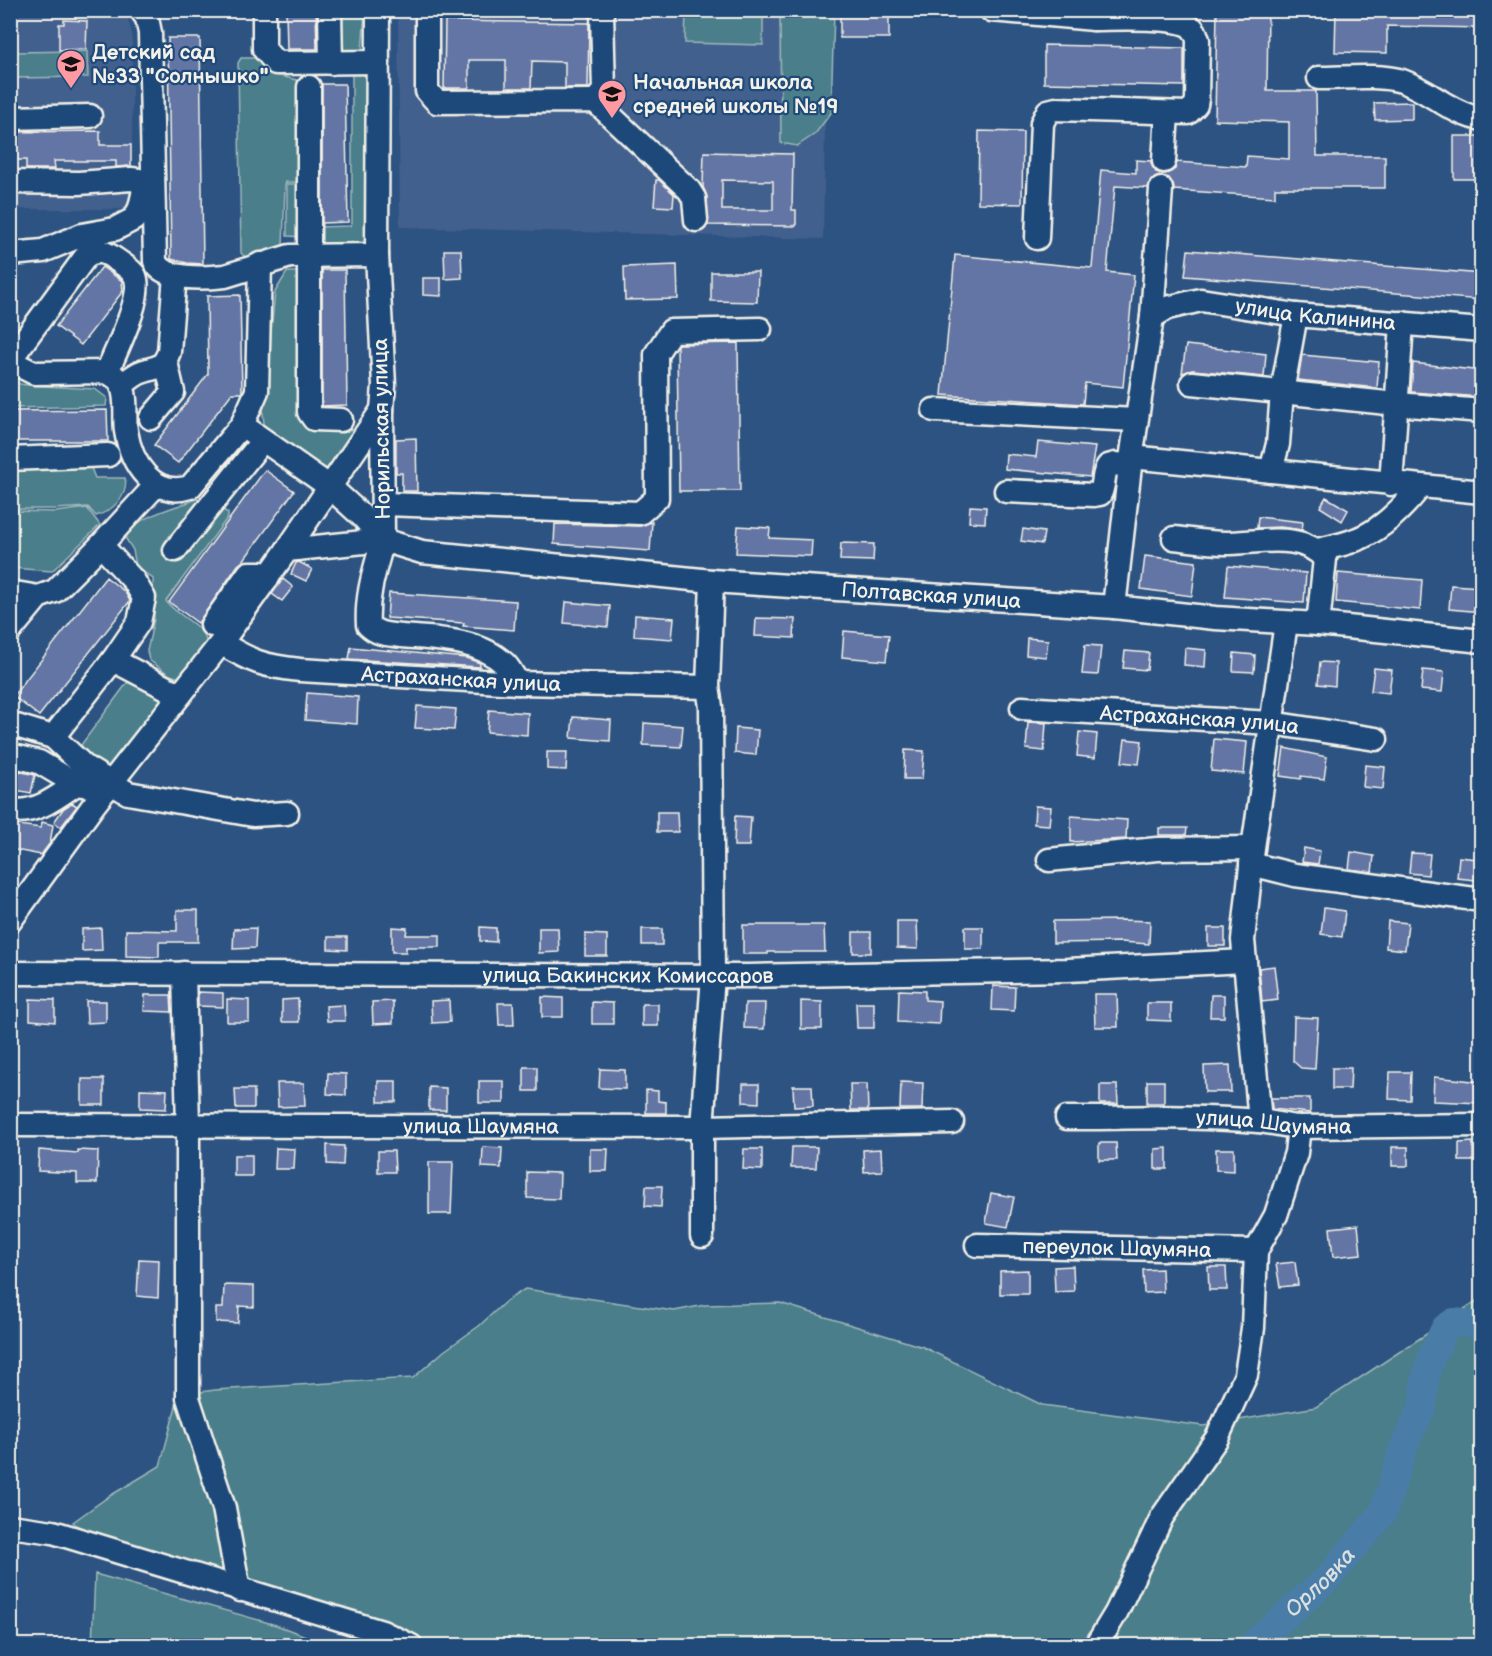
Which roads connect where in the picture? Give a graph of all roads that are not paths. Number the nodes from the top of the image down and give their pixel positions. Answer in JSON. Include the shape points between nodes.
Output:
{"nodes":[{"id":1,"x":141,"y":10,"type":"edge"},
{"id":2,"x":264,"y":10,"type":"edge"},
{"id":3,"x":330,"y":10,"type":"edge"},
{"id":4,"x":378,"y":10,"type":"edge"},
{"id":5,"x":427,"y":10,"type":"edge"},
{"id":6,"x":600,"y":10,"type":"edge"},
{"id":7,"x":991,"y":10,"type":"edge"},
{"id":8,"x":1094,"y":15,"type":"edge"},
{"id":9,"x":378,"y":62,"type":"junction"},
{"id":10,"x":331,"y":63,"type":"junction"},
{"id":11,"x":1319,"y":78,"type":"dead end"},
{"id":12,"x":309,"y":87,"type":"dead end"},
{"id":13,"x":595,"y":101,"type":"junction"},
{"id":14,"x":1167,"y":113,"type":"junction"},
{"id":15,"x":90,"y":116,"type":"dead end"},
{"id":16,"x":10,"y":118,"type":"edge"},
{"id":17,"x":1482,"y":119,"type":"edge"},
{"id":18,"x":1164,"y":162,"type":"dead end"},
{"id":19,"x":10,"y":182,"type":"edge"},
{"id":20,"x":1161,"y":189,"type":"dead end"},
{"id":21,"x":696,"y":220,"type":"dead end"},
{"id":22,"x":1037,"y":238,"type":"dead end"},
{"id":23,"x":10,"y":254,"type":"edge"},
{"id":24,"x":377,"y":255,"type":"junction"},
{"id":25,"x":309,"y":256,"type":"junction"},
{"id":26,"x":260,"y":264,"type":"junction"},
{"id":27,"x":175,"y":275,"type":"junction"},
{"id":28,"x":1296,"y":315,"type":"junction"},
{"id":29,"x":1152,"y":317,"type":"junction"},
{"id":30,"x":1402,"y":324,"type":"junction"},
{"id":31,"x":760,"y":329,"type":"dead end"},
{"id":32,"x":1482,"y":330,"type":"edge"},
{"id":33,"x":10,"y":361,"type":"edge"},
{"id":34,"x":166,"y":362,"type":"junction"},
{"id":35,"x":115,"y":378,"type":"junction"},
{"id":36,"x":1192,"y":383,"type":"dead end"},
{"id":37,"x":1282,"y":392,"type":"junction"},
{"id":38,"x":1397,"y":404,"type":"junction"},
{"id":39,"x":382,"y":410,"type":"junction"},
{"id":40,"x":934,"y":410,"type":"dead end"},
{"id":41,"x":1482,"y":411,"type":"edge"},
{"id":42,"x":151,"y":418,"type":"dead end"},
{"id":43,"x":341,"y":420,"type":"dead end"},
{"id":44,"x":1137,"y":420,"type":"junction"},
{"id":45,"x":242,"y":425,"type":"junction"},
{"id":46,"x":263,"y":440,"type":"junction"},
{"id":47,"x":108,"y":456,"type":"dead end"},
{"id":48,"x":10,"y":459,"type":"edge"},
{"id":49,"x":1131,"y":462,"type":"junction"},
{"id":50,"x":1271,"y":471,"type":"junction"},
{"id":51,"x":1392,"y":484,"type":"junction"},
{"id":52,"x":156,"y":485,"type":"junction"},
{"id":53,"x":330,"y":487,"type":"junction"},
{"id":54,"x":1420,"y":487,"type":"junction"},
{"id":55,"x":1006,"y":491,"type":"dead end"},
{"id":56,"x":1482,"y":492,"type":"edge"},
{"id":57,"x":384,"y":504,"type":"junction"},
{"id":58,"x":1174,"y":538,"type":"dead end"},
{"id":59,"x":383,"y":540,"type":"junction"},
{"id":60,"x":101,"y":545,"type":"junction"},
{"id":61,"x":175,"y":550,"type":"dead end"},
{"id":62,"x":287,"y":550,"type":"junction"},
{"id":63,"x":1318,"y":550,"type":"junction"},
{"id":64,"x":712,"y":581,"type":"junction"},
{"id":65,"x":10,"y":592,"type":"edge"},
{"id":66,"x":38,"y":597,"type":"junction"},
{"id":67,"x":1114,"y":607,"type":"junction"},
{"id":68,"x":1361,"y":614,"type":"dead end"},
{"id":69,"x":1318,"y":617,"type":"junction"},
{"id":70,"x":1401,"y":618,"type":"dead end"},
{"id":71,"x":1286,"y":623,"type":"junction"},
{"id":72,"x":10,"y":631,"type":"edge"},
{"id":73,"x":216,"y":634,"type":"junction"},
{"id":74,"x":1434,"y":636,"type":"junction"},
{"id":75,"x":1482,"y":641,"type":"edge"},
{"id":76,"x":113,"y":660,"type":"junction"},
{"id":77,"x":518,"y":683,"type":"junction"},
{"id":78,"x":708,"y":687,"type":"junction"},
{"id":79,"x":180,"y":695,"type":"junction"},
{"id":80,"x":1022,"y":708,"type":"dead end"},
{"id":81,"x":1271,"y":723,"type":"junction"},
{"id":82,"x":10,"y":724,"type":"edge"},
{"id":83,"x":53,"y":737,"type":"junction"},
{"id":84,"x":1376,"y":739,"type":"dead end"},
{"id":85,"x":10,"y":755,"type":"edge"},
{"id":86,"x":76,"y":784,"type":"junction"},
{"id":87,"x":110,"y":786,"type":"junction"},
{"id":88,"x":10,"y":810,"type":"edge"},
{"id":89,"x":287,"y":813,"type":"dead end"},
{"id":90,"x":1252,"y":856,"type":"junction"},
{"id":91,"x":1049,"y":860,"type":"dead end"},
{"id":92,"x":1482,"y":900,"type":"edge"},
{"id":93,"x":10,"y":921,"type":"edge"},
{"id":94,"x":1245,"y":961,"type":"junction"},
{"id":95,"x":10,"y":973,"type":"edge"},
{"id":96,"x":184,"y":973,"type":"junction"},
{"id":97,"x":713,"y":976,"type":"junction"},
{"id":98,"x":1066,"y":1118,"type":"dead end"},
{"id":99,"x":1260,"y":1121,"type":"junction"},
{"id":100,"x":952,"y":1122,"type":"dead end"},
{"id":101,"x":10,"y":1125,"type":"edge"},
{"id":102,"x":188,"y":1125,"type":"junction"},
{"id":103,"x":1482,"y":1125,"type":"edge"},
{"id":104,"x":702,"y":1127,"type":"junction"},
{"id":105,"x":1299,"y":1127,"type":"junction"},
{"id":106,"x":702,"y":1236,"type":"dead end"},
{"id":107,"x":977,"y":1245,"type":"dead end"},
{"id":108,"x":1256,"y":1251,"type":"junction"},
{"id":109,"x":10,"y":1526,"type":"edge"},
{"id":110,"x":239,"y":1590,"type":"junction"},
{"id":111,"x":411,"y":1646,"type":"edge"},
{"id":112,"x":1096,"y":1646,"type":"edge"}],
"edges":[{"from":1,"to":27,"type":"street","via":[[150,33],[155,261],[160,271]]},
{"from":2,"to":10,"type":"street","via":[[264,49],[276,63]]},
{"from":3,"to":10,"type":"street"},
{"from":4,"to":9,"type":"street","name":"Норильская улица"},
{"from":5,"to":13,"type":"street","via":[[427,91],[437,102]]},
{"from":6,"to":13,"type":"street","via":[[604,91]]},
{"from":7,"to":8,"type":"street"},
{"from":8,"to":14,"type":"street","via":[[1175,22],[1195,30],[1196,105],[1188,113]]},
{"from":9,"to":10,"type":"street"},
{"from":9,"to":24,"type":"street","name":"Норильская улица"},
{"from":11,"to":17,"type":"street","via":[[1402,81],[1460,114]]},
{"from":12,"to":25,"type":"street"},
{"from":13,"to":21,"type":"street","via":[[689,190],[694,198]]},
{"from":14,"to":18,"type":"street"},
{"from":14,"to":22,"type":"street","via":[[1048,111],[1042,123]]},
{"from":15,"to":16,"type":"street"},
{"from":19,"to":23,"type":"street","via":[[131,179],[139,180],[144,190],[134,219],[115,230],[82,235],[42,251]]},
{"from":20,"to":29,"type":"street"},
{"from":24,"to":25,"type":"street"},
{"from":24,"to":39,"type":"street","name":"Норильская улица"},
{"from":25,"to":26,"type":"street","via":[[290,256]]},
{"from":25,"to":43,"type":"street","via":[[309,412],[314,419]]},
{"from":26,"to":27,"type":"street","via":[[225,276]]},
{"from":26,"to":45,"type":"street","via":[[257,390]]},
{"from":27,"to":34,"type":"street"},
{"from":28,"to":29,"type":"street","name":"улица Калинина","via":[[1201,300],[1167,308]]},
{"from":28,"to":30,"type":"street","name":"улица Калинина"},
{"from":28,"to":37,"type":"street"},
{"from":29,"to":44,"type":"street"},
{"from":30,"to":32,"type":"street","name":"улица Калинина"},
{"from":30,"to":38,"type":"street"},
{"from":31,"to":57,"type":"street","via":[[671,331],[661,346],[656,354],[657,498],[640,513]]},
{"from":33,"to":35,"type":"street","via":[[34,372]]},
{"from":33,"to":35,"type":"street","via":[[86,256],[107,253],[134,275],[136,282]]},
{"from":34,"to":35,"type":"street","via":[[159,368]]},
{"from":34,"to":42,"type":"street","via":[[173,392]]},
{"from":35,"to":52,"type":"street","via":[[130,447],[145,475]]},
{"from":36,"to":37,"type":"street"},
{"from":37,"to":38,"type":"street"},
{"from":37,"to":50,"type":"street","via":[[1278,444]]},
{"from":38,"to":41,"type":"street"},
{"from":38,"to":51,"type":"street"},
{"from":39,"to":53,"type":"street"},
{"from":39,"to":57,"type":"street","name":"Норильская улица"},
{"from":40,"to":44,"type":"street"},
{"from":44,"to":49,"type":"street"},
{"from":45,"to":46,"type":"street"},
{"from":45,"to":52,"type":"street","via":[[190,487],[178,491]]},
{"from":46,"to":53,"type":"street"},
{"from":46,"to":61,"type":"street"},
{"from":47,"to":48,"type":"street"},
{"from":49,"to":50,"type":"street"},
{"from":49,"to":55,"type":"street","via":[[1108,466],[1100,494]]},
{"from":49,"to":67,"type":"street"},
{"from":50,"to":51,"type":"street"},
{"from":51,"to":54,"type":"street"},
{"from":52,"to":60,"type":"street"},
{"from":53,"to":59,"type":"street"},
{"from":53,"to":62,"type":"street"},
{"from":54,"to":56,"type":"street"},
{"from":54,"to":63,"type":"street","via":[[1376,530],[1354,541]]},
{"from":57,"to":59,"type":"street","name":"Норильская улица"},
{"from":58,"to":63,"type":"street","via":[[1227,543],[1282,541]]},
{"from":59,"to":62,"type":"street","name":"Норильская улица"},
{"from":59,"to":64,"type":"street","name":"Полтавская улица","via":[[441,555]]},
{"from":59,"to":77,"type":"street","via":[[370,585],[368,625],[376,633],[437,639],[487,651],[506,665]]},
{"from":60,"to":66,"type":"street","via":[[55,591]]},
{"from":60,"to":76,"type":"street","via":[[144,598],[140,622]]},
{"from":62,"to":73,"type":"street"},
{"from":63,"to":69,"type":"street","via":[[1325,559]]},
{"from":64,"to":67,"type":"street","name":"Полтавская улица"},
{"from":64,"to":78,"type":"street"},
{"from":65,"to":66,"type":"street"},
{"from":66,"to":72,"type":"street"},
{"from":67,"to":71,"type":"street","name":"Полтавская улица"},
{"from":68,"to":69,"type":"street"},
{"from":69,"to":71,"type":"street","name":"Полтавская улица"},
{"from":69,"to":74,"type":"street","name":"Полтавская улица"},
{"from":70,"to":74,"type":"street","via":[[1433,620]]},
{"from":71,"to":81,"type":"street"},
{"from":73,"to":77,"type":"street","name":"Астраханская улица","via":[[247,659],[268,667]]},
{"from":73,"to":79,"type":"street"},
{"from":74,"to":75,"type":"street","name":"Полтавская улица"},
{"from":76,"to":79,"type":"street"},
{"from":76,"to":83,"type":"street"},
{"from":77,"to":78,"type":"street","name":"Астраханская улица"},
{"from":78,"to":97,"type":"street"},
{"from":79,"to":87,"type":"street"},
{"from":80,"to":81,"type":"street","name":"Астраханская улица"},
{"from":81,"to":84,"type":"street","name":"Астраханская улица"},
{"from":81,"to":90,"type":"street"},
{"from":82,"to":83,"type":"street"},
{"from":83,"to":87,"type":"street"},
{"from":85,"to":86,"type":"street","via":[[39,762]]},
{"from":86,"to":87,"type":"street"},
{"from":86,"to":88,"type":"street","via":[[46,804]]},
{"from":87,"to":89,"type":"street","via":[[129,793],[253,815]]},
{"from":87,"to":93,"type":"street"},
{"from":90,"to":91,"type":"street","via":[[1157,849]]},
{"from":90,"to":92,"type":"street","via":[[1295,875]]},
{"from":90,"to":94,"type":"street","via":[[1243,940]]},
{"from":94,"to":97,"type":"street","name":"улица Бакинских Комиссаров","via":[[993,972]]},
{"from":94,"to":99,"type":"street"},
{"from":95,"to":96,"type":"street","name":"улица Бакинских Комиссаров"},
{"from":96,"to":97,"type":"street","name":"улица Бакинских Комиссаров"},
{"from":96,"to":102,"type":"street"},
{"from":97,"to":104,"type":"street"},
{"from":98,"to":99,"type":"street","name":"улица Шаумяна"},
{"from":99,"to":105,"type":"street","name":"улица Шаумяна"},
{"from":100,"to":104,"type":"street","name":"улица Шаумяна"},
{"from":101,"to":102,"type":"street","name":"улица Шаумяна"},
{"from":102,"to":104,"type":"street","name":"улица Шаумяна"},
{"from":102,"to":110,"type":"street","via":[[188,1398],[224,1508]]},
{"from":103,"to":105,"type":"street","name":"улица Шаумяна"},
{"from":104,"to":106,"type":"street"},
{"from":105,"to":108,"type":"street","via":[[1296,1153],[1276,1215]]},
{"from":107,"to":108,"type":"street","name":"переулок Шаумяна"},
{"from":108,"to":112,"type":"street","via":[[1253,1328],[1246,1375],[1217,1438],[1162,1516]]},
{"from":109,"to":110,"type":"street","via":[[53,1532]]},
{"from":110,"to":111,"type":"street","via":[[381,1632]]}]}
